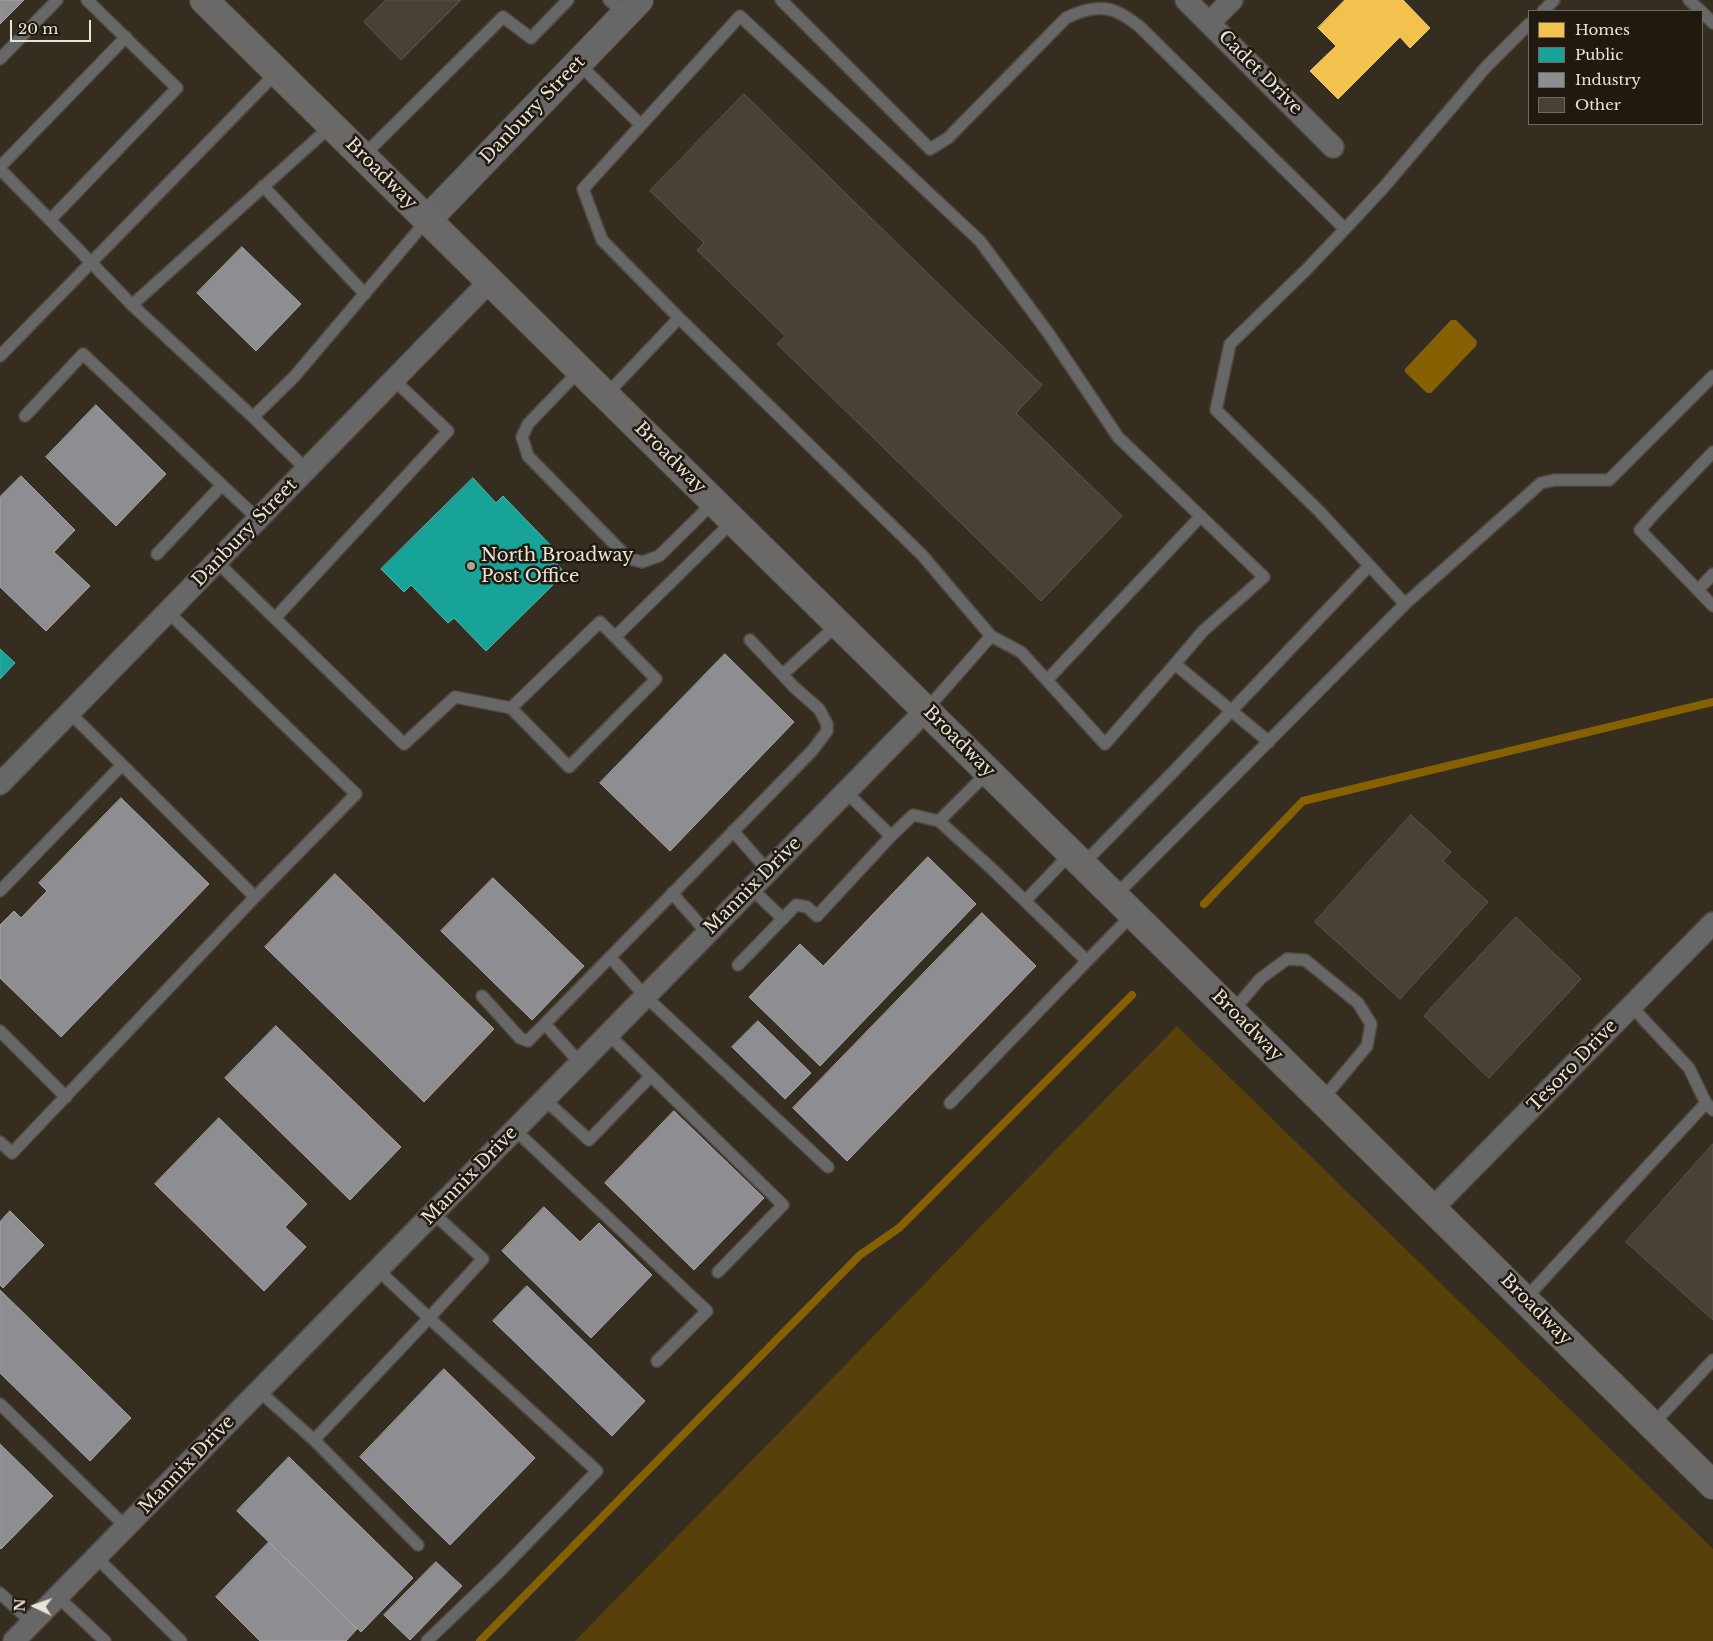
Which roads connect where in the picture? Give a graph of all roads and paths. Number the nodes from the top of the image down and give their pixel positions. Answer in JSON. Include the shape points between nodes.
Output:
{"nodes":[{"id":1,"x":57,"y":0,"type":"edge"},
{"id":2,"x":87,"y":0,"type":"edge"},
{"id":3,"x":204,"y":0,"type":"edge"},
{"id":4,"x":568,"y":0,"type":"edge"},
{"id":5,"x":781,"y":0,"type":"edge"},
{"id":6,"x":1186,"y":0,"type":"edge"},
{"id":7,"x":1232,"y":0,"type":"edge"},
{"id":8,"x":1554,"y":0,"type":"edge"},
{"id":9,"x":1689,"y":0,"type":"edge"},
{"id":10,"x":624,"y":5,"type":"edge"},
{"id":11,"x":1544,"y":10,"type":"edge"},
{"id":12,"x":1699,"y":10,"type":"edge"},
{"id":13,"x":1703,"y":14,"type":"edge"},
{"id":14,"x":1209,"y":23,"type":"junction"},
{"id":15,"x":1713,"y":23,"type":"edge"},
{"id":16,"x":1528,"y":25,"type":"edge"},
{"id":17,"x":126,"y":37,"type":"junction"},
{"id":18,"x":0,"y":59,"type":"edge"},
{"id":19,"x":578,"y":63,"type":"junction"},
{"id":20,"x":277,"y":72,"type":"junction"},
{"id":21,"x":641,"y":125,"type":"junction"},
{"id":22,"x":332,"y":126,"type":"junction"},
{"id":23,"x":1333,"y":147,"type":"dead end"},
{"id":24,"x":363,"y":156,"type":"junction"},
{"id":25,"x":0,"y":168,"type":"edge"},
{"id":26,"x":263,"y":186,"type":"junction"},
{"id":27,"x":50,"y":220,"type":"junction"},
{"id":28,"x":427,"y":220,"type":"junction"},
{"id":29,"x":1345,"y":229,"type":"junction"},
{"id":30,"x":91,"y":262,"type":"junction"},
{"id":31,"x":490,"y":281,"type":"junction"},
{"id":32,"x":365,"y":294,"type":"junction"},
{"id":33,"x":132,"y":305,"type":"junction"},
{"id":34,"x":680,"y":318,"type":"junction"},
{"id":35,"x":0,"y":356,"type":"edge"},
{"id":36,"x":580,"y":370,"type":"junction"},
{"id":37,"x":1713,"y":376,"type":"edge"},
{"id":38,"x":394,"y":380,"type":"junction"},
{"id":39,"x":606,"y":395,"type":"junction"},
{"id":40,"x":25,"y":416,"type":"dead end"},
{"id":41,"x":253,"y":417,"type":"junction"},
{"id":42,"x":1713,"y":452,"type":"edge"},
{"id":43,"x":306,"y":470,"type":"junction"},
{"id":44,"x":222,"y":485,"type":"junction"},
{"id":45,"x":714,"y":502,"type":"junction"},
{"id":46,"x":1202,"y":516,"type":"junction"},
{"id":47,"x":258,"y":519,"type":"junction"},
{"id":48,"x":733,"y":520,"type":"junction"},
{"id":49,"x":157,"y":554,"type":"dead end"},
{"id":50,"x":217,"y":562,"type":"junction"},
{"id":51,"x":1369,"y":566,"type":"junction"},
{"id":52,"x":1713,"y":574,"type":"edge"},
{"id":53,"x":1698,"y":590,"type":"junction"},
{"id":54,"x":1405,"y":604,"type":"junction"},
{"id":55,"x":1713,"y":606,"type":"edge"},
{"id":56,"x":168,"y":612,"type":"junction"},
{"id":57,"x":275,"y":618,"type":"junction"},
{"id":58,"x":838,"y":624,"type":"junction"},
{"id":59,"x":992,"y":636,"type":"junction"},
{"id":60,"x":615,"y":637,"type":"junction"},
{"id":61,"x":750,"y":640,"type":"dead end"},
{"id":62,"x":1175,"y":664,"type":"junction"},
{"id":63,"x":783,"y":674,"type":"junction"},
{"id":64,"x":1047,"y":680,"type":"junction"},
{"id":65,"x":511,"y":708,"type":"junction"},
{"id":66,"x":926,"y":710,"type":"junction"},
{"id":67,"x":1231,"y":710,"type":"junction"},
{"id":68,"x":70,"y":712,"type":"junction"},
{"id":69,"x":1269,"y":742,"type":"junction"},
{"id":70,"x":122,"y":765,"type":"junction"},
{"id":71,"x":988,"y":772,"type":"junction"},
{"id":72,"x":0,"y":784,"type":"edge"},
{"id":73,"x":846,"y":792,"type":"junction"},
{"id":74,"x":939,"y":821,"type":"junction"},
{"id":75,"x":733,"y":831,"type":"junction"},
{"id":76,"x":891,"y":836,"type":"junction"},
{"id":77,"x":1077,"y":859,"type":"junction"},
{"id":78,"x":768,"y":871,"type":"junction"},
{"id":79,"x":751,"y":888,"type":"junction"},
{"id":80,"x":0,"y":891,"type":"edge"},
{"id":81,"x":672,"y":893,"type":"junction"},
{"id":82,"x":255,"y":897,"type":"junction"},
{"id":83,"x":1025,"y":901,"type":"junction"},
{"id":84,"x":1124,"y":905,"type":"junction"},
{"id":85,"x":783,"y":919,"type":"junction"},
{"id":86,"x":1713,"y":923,"type":"edge"},
{"id":87,"x":707,"y":933,"type":"junction"},
{"id":88,"x":610,"y":957,"type":"junction"},
{"id":89,"x":1087,"y":960,"type":"junction"},
{"id":90,"x":738,"y":965,"type":"dead end"},
{"id":91,"x":482,"y":996,"type":"dead end"},
{"id":92,"x":645,"y":996,"type":"junction"},
{"id":93,"x":1631,"y":1006,"type":"junction"},
{"id":94,"x":1232,"y":1012,"type":"junction"},
{"id":95,"x":545,"y":1024,"type":"junction"},
{"id":96,"x":0,"y":1032,"type":"edge"},
{"id":97,"x":608,"y":1034,"type":"junction"},
{"id":98,"x":580,"y":1063,"type":"junction"},
{"id":99,"x":651,"y":1076,"type":"junction"},
{"id":100,"x":66,"y":1096,"type":"junction"},
{"id":101,"x":544,"y":1099,"type":"junction"},
{"id":102,"x":1322,"y":1100,"type":"junction"},
{"id":103,"x":950,"y":1102,"type":"dead end"},
{"id":104,"x":1709,"y":1106,"type":"edge"},
{"id":105,"x":515,"y":1130,"type":"junction"},
{"id":106,"x":0,"y":1142,"type":"edge"},
{"id":107,"x":828,"y":1167,"type":"dead end"},
{"id":108,"x":1432,"y":1208,"type":"junction"},
{"id":109,"x":433,"y":1213,"type":"junction"},
{"id":110,"x":378,"y":1270,"type":"junction"},
{"id":111,"x":718,"y":1272,"type":"dead end"},
{"id":112,"x":1524,"y":1299,"type":"junction"},
{"id":113,"x":429,"y":1318,"type":"junction"},
{"id":114,"x":1713,"y":1360,"type":"edge"},
{"id":115,"x":657,"y":1361,"type":"dead end"},
{"id":116,"x":259,"y":1391,"type":"junction"},
{"id":117,"x":0,"y":1404,"type":"edge"},
{"id":118,"x":1652,"y":1425,"type":"junction"},
{"id":119,"x":314,"y":1440,"type":"junction"},
{"id":120,"x":1713,"y":1485,"type":"edge"},
{"id":121,"x":126,"y":1527,"type":"junction"},
{"id":122,"x":418,"y":1545,"type":"dead end"},
{"id":123,"x":96,"y":1557,"type":"junction"},
{"id":124,"x":0,"y":1593,"type":"edge"},
{"id":125,"x":58,"y":1597,"type":"junction"},
{"id":126,"x":32,"y":1623,"type":"junction"},
{"id":127,"x":14,"y":1641,"type":"edge"},
{"id":128,"x":104,"y":1641,"type":"edge"},
{"id":129,"x":181,"y":1641,"type":"edge"},
{"id":130,"x":427,"y":1641,"type":"edge"}],
"edges":[{"from":1,"to":18,"type":"lane"},
{"from":2,"to":17,"type":"lane"},
{"from":3,"to":20,"type":"main road","name":"Broadway"},
{"from":4,"to":24,"type":"lane","via":[[531,38],[503,17]]},
{"from":5,"to":29,"type":"lane","via":[[930,149],[948,138],[1066,18],[1080,11],[1098,8],[1118,12],[1139,26]]},
{"from":6,"to":14,"type":"street","name":"Cadet Drive"},
{"from":7,"to":14,"type":"street"},
{"from":8,"to":11,"type":"lane"},
{"from":9,"to":12,"type":"lane"},
{"from":10,"to":19,"type":"street","name":"Danbury Street"},
{"from":13,"to":15,"type":"lane"},
{"from":14,"to":23,"type":"street","name":"Cadet Drive"},
{"from":16,"to":29,"type":"lane","via":[[1486,66]]},
{"from":17,"to":25,"type":"lane"},
{"from":17,"to":27,"type":"lane","via":[[178,88]]},
{"from":19,"to":21,"type":"lane"},
{"from":19,"to":28,"type":"street","name":"Danbury Street"},
{"from":20,"to":22,"type":"main road","name":"Broadway"},
{"from":20,"to":30,"type":"lane"},
{"from":21,"to":34,"type":"lane","via":[[583,189],[602,240]]},
{"from":21,"to":46,"type":"lane","via":[[740,16],[980,241],[1049,334],[1118,436]]},
{"from":22,"to":24,"type":"main road","name":"Broadway"},
{"from":22,"to":26,"type":"lane"},
{"from":24,"to":28,"type":"main road","name":"Broadway"},
{"from":25,"to":27,"type":"lane"},
{"from":26,"to":32,"type":"lane"},
{"from":26,"to":33,"type":"lane"},
{"from":27,"to":30,"type":"lane"},
{"from":28,"to":31,"type":"main road","name":"Broadway"},
{"from":28,"to":32,"type":"lane"},
{"from":29,"to":51,"type":"lane","via":[[1230,344],[1216,410],[1319,510]]},
{"from":30,"to":33,"type":"lane"},
{"from":30,"to":35,"type":"lane"},
{"from":31,"to":36,"type":"main road","name":"Broadway"},
{"from":31,"to":38,"type":"street","name":"Danbury Street"},
{"from":32,"to":41,"type":"lane","via":[[294,377]]},
{"from":33,"to":41,"type":"lane"},
{"from":34,"to":39,"type":"lane"},
{"from":34,"to":59,"type":"lane","via":[[922,556]]},
{"from":36,"to":39,"type":"main road","name":"Broadway"},
{"from":36,"to":45,"type":"lane","via":[[528,424],[522,437],[528,456],[628,558],[642,562],[659,556]]},
{"from":37,"to":54,"type":"lane","via":[[1609,480],[1541,483]]},
{"from":38,"to":43,"type":"street","name":"Danbury Street"},
{"from":38,"to":57,"type":"lane","via":[[448,431]]},
{"from":39,"to":45,"type":"main road","name":"Broadway"},
{"from":40,"to":44,"type":"lane","via":[[83,354]]},
{"from":41,"to":43,"type":"lane"},
{"from":42,"to":53,"type":"lane","via":[[1640,530]]},
{"from":43,"to":47,"type":"street","name":"Danbury Street"},
{"from":44,"to":47,"type":"lane"},
{"from":44,"to":49,"type":"lane"},
{"from":45,"to":48,"type":"main road","name":"Broadway"},
{"from":46,"to":62,"type":"lane","via":[[1264,577],[1203,630]]},
{"from":46,"to":64,"type":"lane"},
{"from":47,"to":50,"type":"street","name":"Danbury Street"},
{"from":48,"to":58,"type":"main road","name":"Broadway"},
{"from":48,"to":60,"type":"lane"},
{"from":50,"to":56,"type":"street","name":"Danbury Street"},
{"from":50,"to":57,"type":"lane"},
{"from":51,"to":54,"type":"lane"},
{"from":51,"to":67,"type":"lane"},
{"from":52,"to":53,"type":"lane"},
{"from":53,"to":55,"type":"lane"},
{"from":54,"to":69,"type":"lane"},
{"from":56,"to":68,"type":"street","name":"Danbury Street"},
{"from":56,"to":82,"type":"lane","via":[[356,794]]},
{"from":57,"to":65,"type":"lane","via":[[404,744],[455,698]]},
{"from":58,"to":63,"type":"lane"},
{"from":58,"to":66,"type":"main road","name":"Broadway"},
{"from":59,"to":64,"type":"lane","via":[[1021,652]]},
{"from":59,"to":66,"type":"lane"},
{"from":60,"to":65,"type":"lane","via":[[600,622]]},
{"from":60,"to":65,"type":"lane","via":[[656,679],[569,766]]},
{"from":61,"to":63,"type":"lane"},
{"from":62,"to":64,"type":"lane","via":[[1105,744]]},
{"from":62,"to":67,"type":"lane"},
{"from":63,"to":75,"type":"lane","via":[[819,710],[827,724],[827,732]]},
{"from":66,"to":71,"type":"main road","name":"Broadway"},
{"from":66,"to":73,"type":"street","name":"Mannix Drive"},
{"from":67,"to":69,"type":"lane"},
{"from":67,"to":77,"type":"lane"},
{"from":68,"to":70,"type":"lane"},
{"from":68,"to":72,"type":"street","name":"Danbury Street"},
{"from":69,"to":84,"type":"lane"},
{"from":70,"to":80,"type":"lane"},
{"from":70,"to":82,"type":"lane"},
{"from":71,"to":74,"type":"lane"},
{"from":71,"to":77,"type":"main road","name":"Broadway"},
{"from":73,"to":76,"type":"lane"},
{"from":73,"to":78,"type":"street","name":"Mannix Drive"},
{"from":74,"to":76,"type":"lane","via":[[913,816]]},
{"from":74,"to":83,"type":"lane"},
{"from":75,"to":78,"type":"lane"},
{"from":75,"to":81,"type":"lane"},
{"from":76,"to":85,"type":"lane","via":[[817,916],[807,907],[796,905]]},
{"from":77,"to":83,"type":"lane"},
{"from":77,"to":84,"type":"main road","name":"Broadway"},
{"from":78,"to":79,"type":"street","name":"Mannix Drive"},
{"from":79,"to":85,"type":"lane"},
{"from":79,"to":87,"type":"street","name":"Mannix Drive"},
{"from":81,"to":87,"type":"lane"},
{"from":81,"to":88,"type":"lane"},
{"from":82,"to":100,"type":"lane"},
{"from":83,"to":89,"type":"lane"},
{"from":84,"to":89,"type":"lane"},
{"from":84,"to":94,"type":"main road","name":"Broadway"},
{"from":85,"to":90,"type":"lane"},
{"from":86,"to":93,"type":"street","name":"Tesoro Drive"},
{"from":87,"to":92,"type":"street","name":"Mannix Drive"},
{"from":88,"to":92,"type":"lane"},
{"from":88,"to":95,"type":"lane"},
{"from":89,"to":103,"type":"lane"},
{"from":91,"to":95,"type":"lane","via":[[520,1038],[528,1041]]},
{"from":92,"to":97,"type":"street","name":"Mannix Drive"},
{"from":92,"to":107,"type":"lane"},
{"from":93,"to":104,"type":"lane","via":[[1689,1068]]},
{"from":93,"to":108,"type":"street","name":"Tesoro Drive"},
{"from":94,"to":102,"type":"main road","name":"Broadway"},
{"from":94,"to":102,"type":"lane","via":[[1260,979],[1287,959],[1304,960],[1358,1002],[1371,1024],[1367,1046]]},
{"from":95,"to":98,"type":"lane"},
{"from":96,"to":100,"type":"lane"},
{"from":97,"to":98,"type":"street","name":"Mannix Drive"},
{"from":97,"to":99,"type":"lane"},
{"from":98,"to":101,"type":"street","name":"Mannix Drive"},
{"from":99,"to":101,"type":"lane","via":[[589,1140]]},
{"from":99,"to":111,"type":"lane","via":[[783,1205]]},
{"from":100,"to":106,"type":"lane","via":[[12,1153]]},
{"from":101,"to":105,"type":"street","name":"Mannix Drive"},
{"from":102,"to":108,"type":"main road","name":"Broadway"},
{"from":104,"to":112,"type":"lane"},
{"from":105,"to":109,"type":"street","name":"Mannix Drive"},
{"from":105,"to":115,"type":"lane","via":[[707,1311]]},
{"from":108,"to":112,"type":"main road","name":"Broadway"},
{"from":109,"to":110,"type":"street","name":"Mannix Drive"},
{"from":109,"to":113,"type":"lane","via":[[483,1259]]},
{"from":110,"to":113,"type":"lane"},
{"from":110,"to":116,"type":"street","name":"Mannix Drive"},
{"from":112,"to":118,"type":"main road","name":"Broadway"},
{"from":113,"to":119,"type":"lane"},
{"from":113,"to":130,"type":"lane","via":[[597,1470]]},
{"from":114,"to":118,"type":"lane"},
{"from":116,"to":119,"type":"lane"},
{"from":116,"to":121,"type":"street","name":"Mannix Drive"},
{"from":117,"to":121,"type":"lane"},
{"from":118,"to":120,"type":"main road","name":"Broadway"},
{"from":119,"to":122,"type":"lane"},
{"from":121,"to":123,"type":"street","name":"Mannix Drive"},
{"from":123,"to":125,"type":"street","name":"Mannix Drive"},
{"from":123,"to":129,"type":"lane"},
{"from":124,"to":126,"type":"lane"},
{"from":125,"to":126,"type":"street","name":"Mannix Drive"},
{"from":125,"to":128,"type":"lane"},
{"from":126,"to":127,"type":"street","name":"Mannix Drive"}]}
